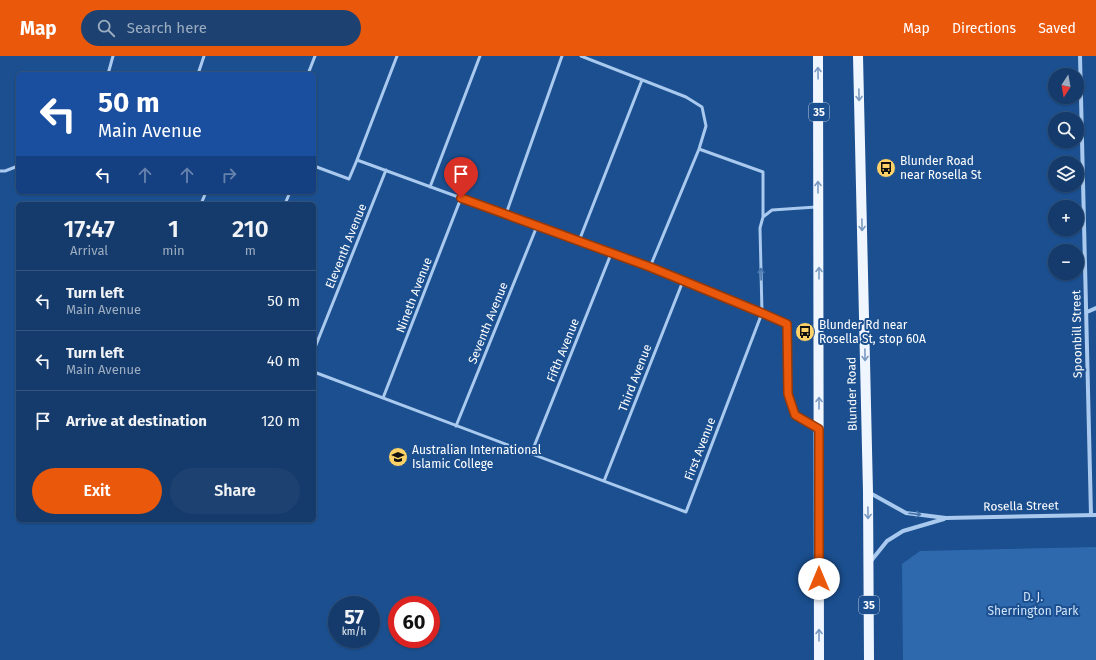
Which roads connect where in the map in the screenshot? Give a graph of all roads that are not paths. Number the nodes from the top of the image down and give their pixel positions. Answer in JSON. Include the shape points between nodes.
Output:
{"nodes":[{"id":1,"x":113,"y":56,"type":"edge"},
{"id":2,"x":204,"y":56,"type":"edge"},
{"id":3,"x":315,"y":56,"type":"edge"},
{"id":4,"x":397,"y":56,"type":"edge"},
{"id":5,"x":480,"y":56,"type":"edge"},
{"id":6,"x":562,"y":56,"type":"edge"},
{"id":7,"x":581,"y":56,"type":"edge"},
{"id":8,"x":818,"y":56,"type":"edge"},
{"id":9,"x":858,"y":56,"type":"edge"},
{"id":10,"x":1080,"y":56,"type":"edge"},
{"id":11,"x":109,"y":72,"type":"edge"},
{"id":12,"x":199,"y":72,"type":"edge"},
{"id":13,"x":309,"y":72,"type":"edge"},
{"id":14,"x":642,"y":80,"type":"junction"},
{"id":15,"x":699,"y":149,"type":"junction"},
{"id":16,"x":357,"y":160,"type":"junction"},
{"id":17,"x":16,"y":167,"type":"edge"},
{"id":18,"x":316,"y":167,"type":"edge"},
{"id":19,"x":386,"y":170,"type":"junction"},
{"id":20,"x":0,"y":171,"type":"edge"},
{"id":21,"x":430,"y":187,"type":"junction"},
{"id":22,"x":461,"y":198,"type":"junction"},
{"id":23,"x":818,"y":207,"type":"junction"},
{"id":24,"x":506,"y":214,"type":"junction"},
{"id":25,"x":763,"y":217,"type":"junction"},
{"id":26,"x":537,"y":226,"type":"junction"},
{"id":27,"x":579,"y":241,"type":"junction"},
{"id":28,"x":611,"y":254,"type":"junction"},
{"id":29,"x":650,"y":267,"type":"junction"},
{"id":30,"x":683,"y":281,"type":"junction"},
{"id":31,"x":1096,"y":308,"type":"edge"},
{"id":32,"x":1087,"y":312,"type":"junction"},
{"id":33,"x":762,"y":313,"type":"junction"},
{"id":34,"x":316,"y":345,"type":"edge"},
{"id":35,"x":316,"y":373,"type":"edge"},
{"id":36,"x":383,"y":398,"type":"junction"},
{"id":37,"x":456,"y":426,"type":"junction"},
{"id":38,"x":819,"y":429,"type":"junction"},
{"id":39,"x":531,"y":454,"type":"junction"},
{"id":40,"x":604,"y":481,"type":"junction"},
{"id":41,"x":868,"y":492,"type":"junction"},
{"id":42,"x":1091,"y":515,"type":"junction"},
{"id":43,"x":1096,"y":515,"type":"edge"},
{"id":44,"x":946,"y":518,"type":"junction"},
{"id":45,"x":868,"y":564,"type":"junction"},
{"id":46,"x":819,"y":660,"type":"edge"},
{"id":47,"x":869,"y":660,"type":"edge"}],
"edges":[{"from":1,"to":11,"type":"lane"},
{"from":2,"to":12,"type":"lane"},
{"from":3,"to":13,"type":"lane"},
{"from":4,"to":16,"type":"lane"},
{"from":5,"to":21,"type":"lane"},
{"from":6,"to":24,"type":"lane"},
{"from":7,"to":14,"type":"lane"},
{"from":23,"to":8,"type":"main road","number":"35","one_way":true},
{"from":9,"to":41,"type":"main road","name":"Blunder Road","number":"35","one_way":true},
{"from":10,"to":32,"type":"street","name":"Spoonbill Street"},
{"from":14,"to":15,"type":"lane","via":[[686,97],[702,108],[706,126]]},
{"from":14,"to":27,"type":"lane"},
{"from":15,"to":25,"type":"lane","via":[[763,172]]},
{"from":15,"to":29,"type":"lane"},
{"from":16,"to":18,"type":"lane","via":[[349,179]]},
{"from":16,"to":19,"type":"lane"},
{"from":17,"to":20,"type":"lane"},
{"from":19,"to":21,"type":"lane"},
{"from":19,"to":34,"type":"lane","name":"Eleventh Avenue"},
{"from":21,"to":22,"type":"lane"},
{"from":22,"to":24,"type":"lane"},
{"from":22,"to":36,"type":"lane","name":"Nineth Avenue"},
{"from":23,"to":25,"type":"lane","via":[[772,210]]},
{"from":38,"to":23,"type":"main road","number":"35","one_way":true},
{"from":24,"to":26,"type":"lane"},
{"from":33,"to":25,"type":"lane","one_way":true,"via":[[760,228]]},
{"from":26,"to":27,"type":"lane"},
{"from":26,"to":37,"type":"lane","name":"Seventh Avenue"},
{"from":27,"to":28,"type":"lane"},
{"from":28,"to":29,"type":"lane"},
{"from":28,"to":39,"type":"lane","name":"Fifth Avenue"},
{"from":29,"to":30,"type":"lane"},
{"from":30,"to":33,"type":"lane"},
{"from":30,"to":40,"type":"lane","name":"Third Avenue"},
{"from":31,"to":32,"type":"street"},
{"from":32,"to":42,"type":"street","name":"Spoonbill Street"},
{"from":33,"to":38,"type":"lane","via":[[787,324],[788,394],[795,415]]},
{"from":33,"to":40,"type":"lane","name":"First Avenue","via":[[686,512]]},
{"from":35,"to":36,"type":"lane"},
{"from":36,"to":37,"type":"lane"},
{"from":37,"to":39,"type":"lane"},
{"from":46,"to":38,"type":"main road","number":"35","one_way":true},
{"from":39,"to":40,"type":"lane"},
{"from":41,"to":44,"type":"street","name":"Rosella Street","one_way":true,"via":[[906,513]]},
{"from":41,"to":45,"type":"main road","name":"Blunder Road","number":"35","one_way":true},
{"from":42,"to":43,"type":"street","name":"Rosella Street"},
{"from":42,"to":44,"type":"street","name":"Rosella Street"},
{"from":44,"to":45,"type":"street","name":"Rosella Street","via":[[903,531],[887,541]]},
{"from":45,"to":47,"type":"main road","name":"Blunder Road","number":"35"}]}
